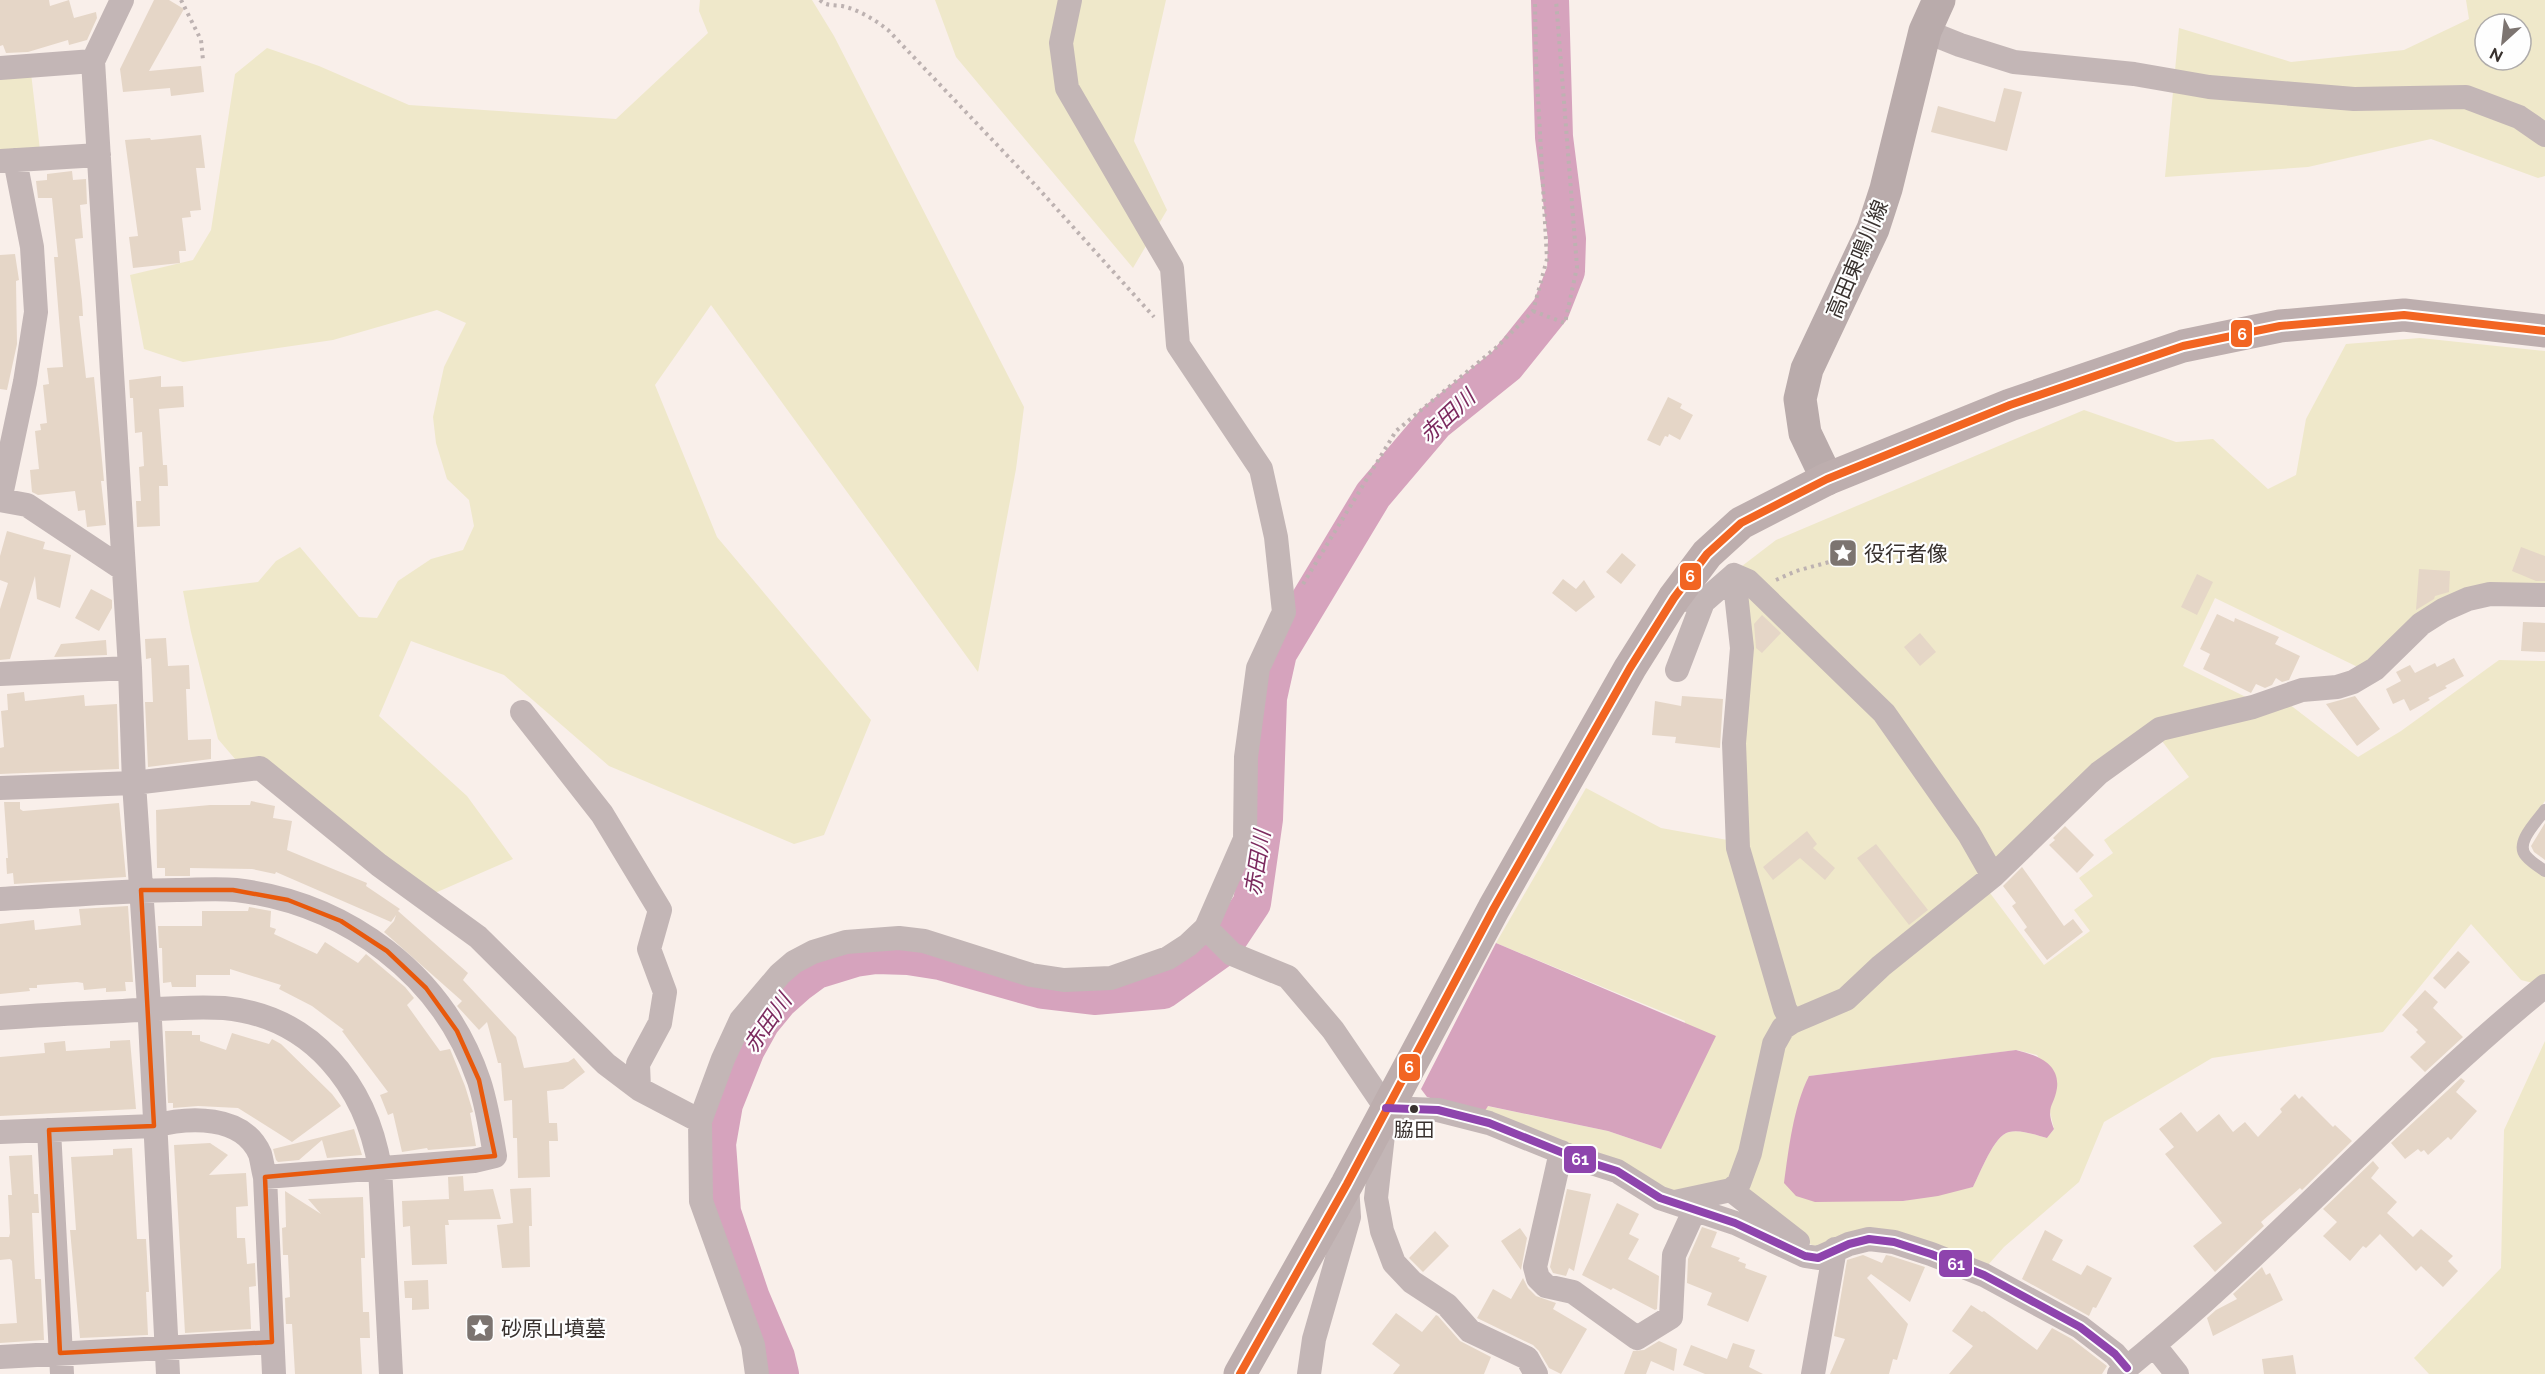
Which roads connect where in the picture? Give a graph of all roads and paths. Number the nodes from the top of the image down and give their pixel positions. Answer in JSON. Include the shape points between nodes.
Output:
{"nodes":[{"id":1,"x":122,"y":0,"type":"edge"},
{"id":2,"x":181,"y":0,"type":"edge"},
{"id":3,"x":820,"y":0,"type":"edge"},
{"id":4,"x":1070,"y":0,"type":"edge"},
{"id":5,"x":1535,"y":0,"type":"edge"},
{"id":6,"x":1556,"y":0,"type":"edge"},
{"id":7,"x":1939,"y":0,"type":"edge"},
{"id":8,"x":1925,"y":30,"type":"junction"},
{"id":9,"x":202,"y":60,"type":"dead end"},
{"id":10,"x":93,"y":61,"type":"junction"},
{"id":11,"x":0,"y":68,"type":"edge"},
{"id":12,"x":2545,"y":135,"type":"edge"},
{"id":13,"x":99,"y":155,"type":"junction"},
{"id":14,"x":8,"y":160,"type":"edge"},
{"id":15,"x":1533,"y":311,"type":"junction"},
{"id":16,"x":2545,"y":331,"type":"edge"},
{"id":17,"x":1178,"y":345,"type":"junction"},
{"id":18,"x":1827,"y":479,"type":"junction"},
{"id":19,"x":0,"y":500,"type":"edge"},
{"id":20,"x":1833,"y":561,"type":"dead end"},
{"id":21,"x":123,"y":569,"type":"junction"},
{"id":22,"x":1734,"y":575,"type":"junction"},
{"id":23,"x":1756,"y":588,"type":"junction"},
{"id":24,"x":2545,"y":595,"type":"edge"},
{"id":25,"x":1688,"y":600,"type":"junction"},
{"id":26,"x":1284,"y":612,"type":"junction"},
{"id":27,"x":130,"y":668,"type":"junction"},
{"id":28,"x":1677,"y":670,"type":"dead end"},
{"id":29,"x":0,"y":674,"type":"edge"},
{"id":30,"x":522,"y":712,"type":"dead end"},
{"id":31,"x":134,"y":783,"type":"junction"},
{"id":32,"x":0,"y":788,"type":"edge"},
{"id":33,"x":2545,"y":810,"type":"edge"},
{"id":34,"x":2545,"y":871,"type":"edge"},
{"id":35,"x":1993,"y":876,"type":"junction"},
{"id":36,"x":141,"y":890,"type":"junction"},
{"id":37,"x":0,"y":899,"type":"edge"},
{"id":38,"x":1206,"y":928,"type":"junction"},
{"id":39,"x":2545,"y":986,"type":"edge"},
{"id":40,"x":148,"y":1009,"type":"junction"},
{"id":41,"x":0,"y":1018,"type":"edge"},
{"id":42,"x":1791,"y":1022,"type":"junction"},
{"id":43,"x":639,"y":1089,"type":"junction"},
{"id":44,"x":1386,"y":1108,"type":"junction"},
{"id":45,"x":700,"y":1121,"type":"junction"},
{"id":46,"x":154,"y":1126,"type":"junction"},
{"id":47,"x":49,"y":1130,"type":"junction"},
{"id":48,"x":0,"y":1132,"type":"edge"},
{"id":49,"x":1562,"y":1152,"type":"junction"},
{"id":50,"x":380,"y":1168,"type":"junction"},
{"id":51,"x":265,"y":1177,"type":"junction"},
{"id":52,"x":1347,"y":1184,"type":"junction"},
{"id":53,"x":1731,"y":1190,"type":"junction"},
{"id":54,"x":1685,"y":1206,"type":"junction"},
{"id":55,"x":1827,"y":1254,"type":"junction"},
{"id":56,"x":272,"y":1342,"type":"junction"},
{"id":57,"x":2154,"y":1345,"type":"junction"},
{"id":58,"x":167,"y":1347,"type":"junction"},
{"id":59,"x":0,"y":1357,"type":"edge"},
{"id":60,"x":61,"y":1364,"type":"edge"},
{"id":61,"x":2123,"y":1371,"type":"edge"},
{"id":62,"x":168,"y":1374,"type":"edge"},
{"id":63,"x":274,"y":1374,"type":"edge"},
{"id":64,"x":391,"y":1374,"type":"edge"},
{"id":65,"x":757,"y":1374,"type":"edge"},
{"id":66,"x":1240,"y":1374,"type":"edge"},
{"id":67,"x":1309,"y":1374,"type":"edge"},
{"id":68,"x":1536,"y":1374,"type":"edge"},
{"id":69,"x":1813,"y":1374,"type":"edge"},
{"id":70,"x":2177,"y":1374,"type":"edge"}],
"edges":[{"from":1,"to":10,"type":"street"},
{"from":2,"to":9,"type":"path","via":[[201,40]]},
{"from":3,"to":17,"type":"path","via":[[823,4],[854,9],[888,30],[1038,188]]},
{"from":4,"to":17,"type":"street","via":[[1061,43],[1067,88],[1172,268]]},
{"from":5,"to":15,"type":"path","via":[[1547,259]]},
{"from":6,"to":15,"type":"path","via":[[1577,267],[1565,323]]},
{"from":7,"to":8,"type":"main road","name":"高田東鳴川線"},
{"from":8,"to":12,"type":"street","via":[[2014,62],[2134,74],[2209,87],[2354,99],[2466,97],[2519,117]]},
{"from":8,"to":18,"type":"main road","name":"高田東鳴川線","via":[[1873,229],[1807,369],[1800,399],[1805,433]]},
{"from":10,"to":11,"type":"street"},
{"from":10,"to":13,"type":"street"},
{"from":13,"to":14,"type":"street"},
{"from":13,"to":21,"type":"street"},
{"from":14,"to":19,"type":"street","via":[[32,247],[36,312]]},
{"from":15,"to":26,"type":"path","via":[[1498,346],[1396,431]]},
{"from":16,"to":18,"type":"main road","via":[[2404,315],[2280,326],[2230,335],[2183,345],[2010,405]]},
{"from":17,"to":26,"type":"street","via":[[1261,469],[1276,537]]},
{"from":18,"to":25,"type":"main road","via":[[1741,523],[1707,554]]},
{"from":19,"to":21,"type":"street","via":[[27,505]]},
{"from":20,"to":23,"type":"path"},
{"from":21,"to":27,"type":"street"},
{"from":22,"to":23,"type":"street"},
{"from":22,"to":25,"type":"street"},
{"from":22,"to":42,"type":"street","via":[[1742,648],[1734,743],[1738,848]]},
{"from":23,"to":35,"type":"street","via":[[1884,713],[1969,834]]},
{"from":24,"to":35,"type":"street","via":[[2490,594],[2468,599],[2421,624],[2375,669],[2353,682],[2302,690],[2160,729],[2099,773]]},
{"from":25,"to":28,"type":"street"},
{"from":25,"to":44,"type":"main road","via":[[1630,668]]},
{"from":26,"to":38,"type":"street","via":[[1257,668],[1246,758],[1245,839]]},
{"from":27,"to":29,"type":"street"},
{"from":27,"to":31,"type":"street"},
{"from":30,"to":43,"type":"street","via":[[602,814],[660,910],[649,949],[664,992],[660,1023],[638,1064]]},
{"from":31,"to":32,"type":"street"},
{"from":31,"to":36,"type":"street"},
{"from":31,"to":43,"type":"street","via":[[260,768],[380,865],[478,937],[606,1064]]},
{"from":33,"to":34,"type":"lane","via":[[2522,847],[2525,856]]},
{"from":35,"to":42,"type":"street","via":[[1846,999]]},
{"from":36,"to":37,"type":"street"},
{"from":36,"to":40,"type":"street"},
{"from":36,"to":50,"type":"street","via":[[233,890],[297,903],[365,935],[426,988],[469,1055],[486,1106],[495,1156]]},
{"from":38,"to":44,"type":"street","via":[[1232,954],[1288,977],[1333,1030]]},
{"from":38,"to":45,"type":"street","via":[[1168,958],[1128,974],[1089,980],[1031,975],[924,941],[899,938],[846,942],[813,952],[780,974],[741,1020]]},
{"from":39,"to":57,"type":"street","via":[[2486,1034],[2262,1249]]},
{"from":40,"to":41,"type":"street"},
{"from":40,"to":46,"type":"street"},
{"from":40,"to":50,"type":"street","via":[[248,1012],[270,1019],[310,1042],[353,1088],[370,1126]]},
{"from":42,"to":53,"type":"street","via":[[1774,1044],[1743,1176]]},
{"from":43,"to":45,"type":"street"},
{"from":44,"to":49,"type":"street","via":[[1438,1110],[1489,1123]]},
{"from":44,"to":52,"type":"main road"},
{"from":44,"to":68,"type":"street","via":[[1376,1198],[1382,1231],[1394,1263],[1412,1282],[1447,1305],[1470,1331],[1527,1358]]},
{"from":45,"to":65,"type":"street","via":[[701,1202],[753,1346]]},
{"from":46,"to":47,"type":"street"},
{"from":46,"to":51,"type":"street","via":[[207,1121],[230,1125],[254,1145]]},
{"from":46,"to":58,"type":"street"},
{"from":47,"to":48,"type":"street"},
{"from":47,"to":60,"type":"street"},
{"from":49,"to":54,"type":"street","via":[[1617,1171],[1660,1198]]},
{"from":49,"to":54,"type":"street","via":[[1535,1267],[1538,1278],[1546,1286],[1573,1292],[1636,1338],[1671,1317],[1674,1255]]},
{"from":50,"to":51,"type":"street"},
{"from":50,"to":64,"type":"street"},
{"from":51,"to":56,"type":"street"},
{"from":52,"to":66,"type":"main road"},
{"from":52,"to":67,"type":"street","via":[[1349,1217],[1314,1339]]},
{"from":53,"to":54,"type":"street"},
{"from":53,"to":55,"type":"street"},
{"from":54,"to":55,"type":"street","via":[[1735,1223],[1805,1256]]},
{"from":55,"to":61,"type":"street","via":[[1869,1239],[1894,1242],[1984,1275],[2080,1327],[2115,1354]]},
{"from":55,"to":69,"type":"street"},
{"from":56,"to":58,"type":"street"},
{"from":56,"to":63,"type":"street"},
{"from":57,"to":61,"type":"street"},
{"from":57,"to":70,"type":"street"},
{"from":58,"to":60,"type":"street"},
{"from":58,"to":62,"type":"street"},
{"from":59,"to":60,"type":"street"}]}
